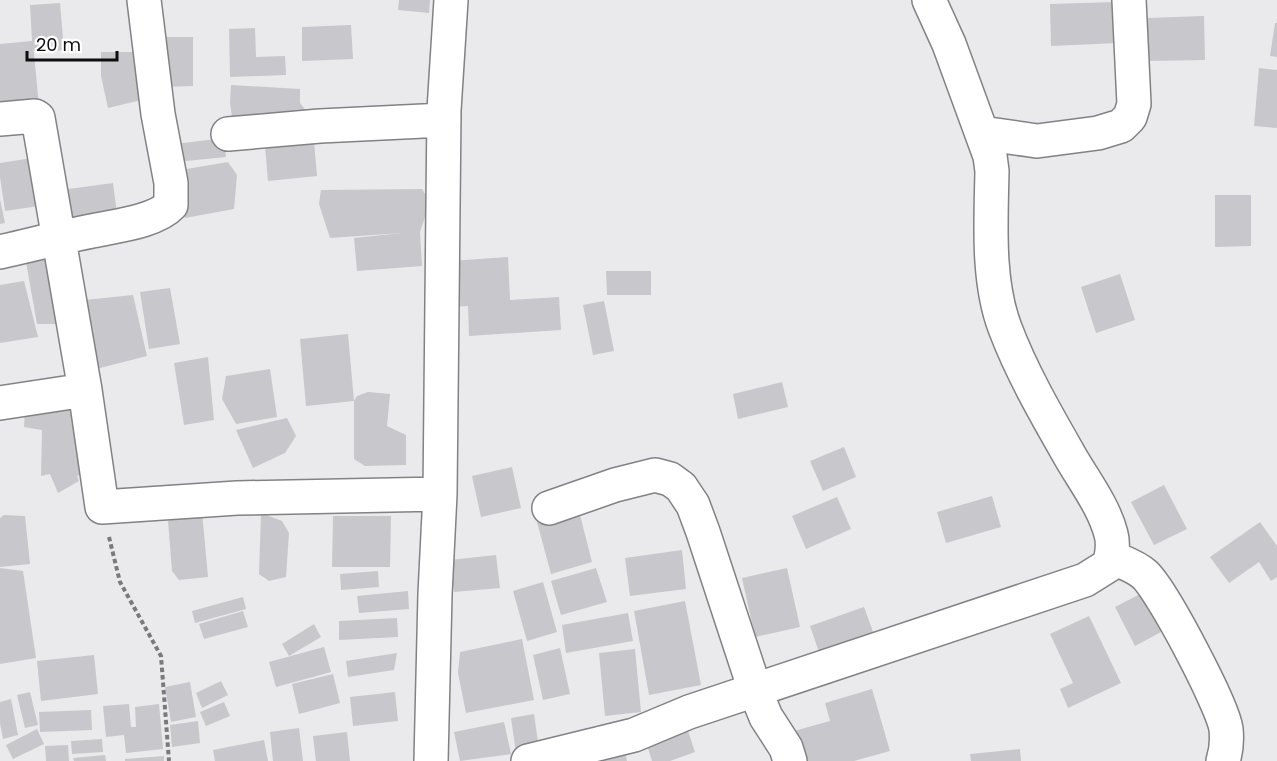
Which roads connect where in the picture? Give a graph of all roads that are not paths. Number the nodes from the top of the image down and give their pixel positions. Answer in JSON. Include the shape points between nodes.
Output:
{"nodes":[{"id":1,"x":144,"y":0,"type":"edge"},
{"id":2,"x":451,"y":0,"type":"edge"},
{"id":3,"x":929,"y":0,"type":"edge"},
{"id":4,"x":1129,"y":0,"type":"edge"},
{"id":5,"x":0,"y":119,"type":"edge"},
{"id":6,"x":444,"y":120,"type":"junction"},
{"id":7,"x":982,"y":133,"type":"junction"},
{"id":8,"x":228,"y":134,"type":"dead end"},
{"id":9,"x":59,"y":238,"type":"junction"},
{"id":10,"x":0,"y":252,"type":"edge"},
{"id":11,"x":85,"y":390,"type":"junction"},
{"id":12,"x":0,"y":403,"type":"edge"},
{"id":13,"x":440,"y":495,"type":"junction"},
{"id":14,"x":549,"y":508,"type":"dead end"},
{"id":15,"x":1111,"y":557,"type":"junction"},
{"id":16,"x":755,"y":690,"type":"junction"},
{"id":17,"x":431,"y":761,"type":"edge"},
{"id":18,"x":528,"y":761,"type":"edge"},
{"id":19,"x":790,"y":761,"type":"edge"},
{"id":20,"x":1222,"y":761,"type":"edge"}],
"edges":[{"from":1,"to":9,"type":"street","via":[[171,205],[156,215]]},
{"from":2,"to":6,"type":"street"},
{"from":3,"to":7,"type":"street"},
{"from":4,"to":7,"type":"street","via":[[1134,104],[1130,117],[1121,126],[1037,141]]},
{"from":5,"to":9,"type":"street","via":[[38,118]]},
{"from":6,"to":8,"type":"street"},
{"from":6,"to":13,"type":"street"},
{"from":7,"to":15,"type":"street","via":[[992,171],[996,300],[1043,409],[1111,534]]},
{"from":9,"to":10,"type":"street"},
{"from":9,"to":11,"type":"street"},
{"from":11,"to":12,"type":"street"},
{"from":11,"to":13,"type":"street","via":[[102,507],[237,498]]},
{"from":13,"to":17,"type":"street"},
{"from":14,"to":16,"type":"street","via":[[655,475],[681,486],[693,505]]},
{"from":15,"to":16,"type":"street","via":[[1108,565],[1084,580]]},
{"from":15,"to":20,"type":"street","via":[[1145,574],[1184,636],[1226,728]]},
{"from":16,"to":18,"type":"street","via":[[634,735]]},
{"from":16,"to":19,"type":"street"}]}
